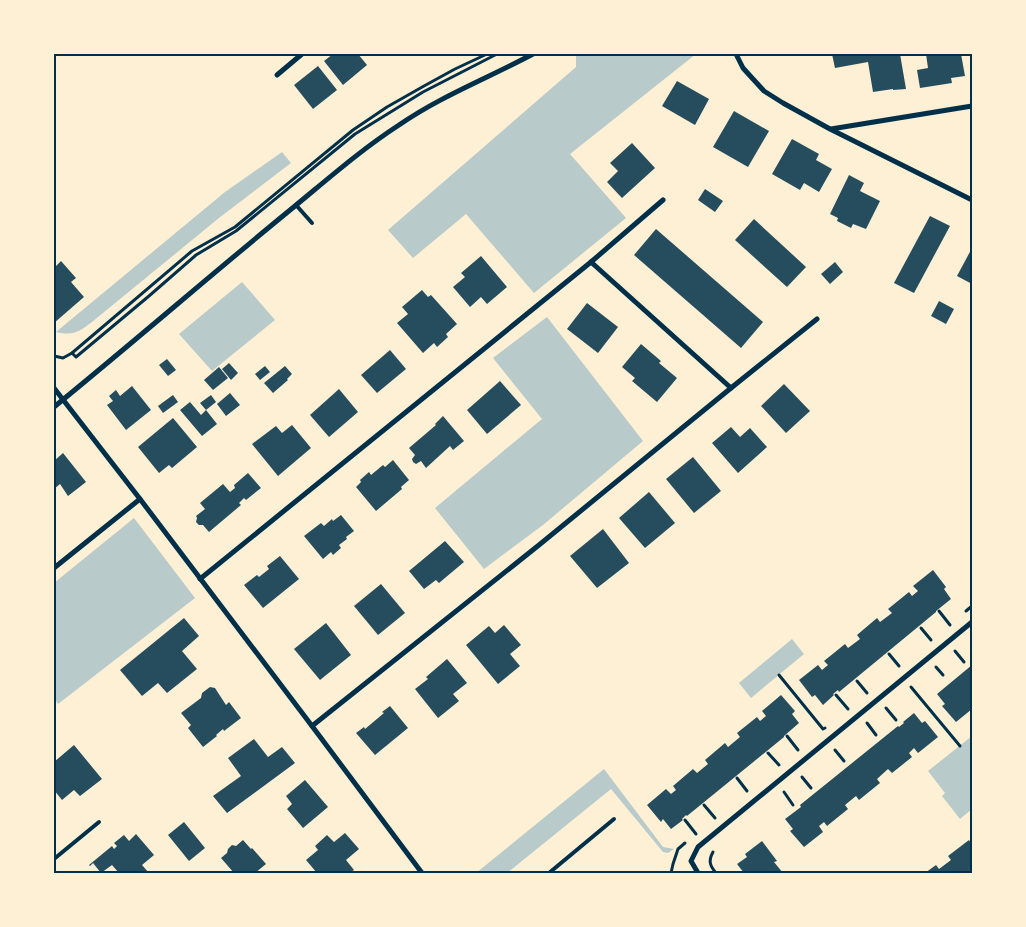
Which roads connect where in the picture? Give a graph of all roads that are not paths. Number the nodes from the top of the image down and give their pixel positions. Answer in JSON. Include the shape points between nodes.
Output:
{"nodes":[{"id":1,"x":302,"y":54,"type":"edge"},
{"id":2,"x":533,"y":54,"type":"edge"},
{"id":3,"x":736,"y":54,"type":"edge"},
{"id":4,"x":277,"y":75,"type":"dead end"},
{"id":5,"x":972,"y":106,"type":"edge"},
{"id":6,"x":830,"y":129,"type":"junction"},
{"id":7,"x":663,"y":200,"type":"dead end"},
{"id":8,"x":972,"y":200,"type":"edge"},
{"id":9,"x":296,"y":205,"type":"junction"},
{"id":10,"x":312,"y":223,"type":"dead end"},
{"id":11,"x":591,"y":262,"type":"junction"},
{"id":12,"x":817,"y":319,"type":"dead end"},
{"id":13,"x":54,"y":388,"type":"edge"},
{"id":14,"x":731,"y":388,"type":"junction"},
{"id":15,"x":63,"y":400,"type":"junction"},
{"id":16,"x":54,"y":407,"type":"edge"},
{"id":17,"x":140,"y":499,"type":"junction"},
{"id":18,"x":54,"y":568,"type":"edge"},
{"id":19,"x":200,"y":579,"type":"junction"},
{"id":20,"x":972,"y":622,"type":"edge"},
{"id":21,"x":312,"y":726,"type":"junction"},
{"id":22,"x":614,"y":819,"type":"dead end"},
{"id":23,"x":99,"y":822,"type":"dead end"},
{"id":24,"x":54,"y":859,"type":"edge"},
{"id":25,"x":422,"y":873,"type":"edge"},
{"id":26,"x":549,"y":873,"type":"edge"},
{"id":27,"x":698,"y":873,"type":"edge"}],
"edges":[{"from":1,"to":4,"type":"street"},
{"from":2,"to":9,"type":"street","via":[[452,93],[401,123]]},
{"from":3,"to":6,"type":"street","via":[[743,68],[764,91]]},
{"from":5,"to":6,"type":"street"},
{"from":6,"to":8,"type":"street"},
{"from":7,"to":11,"type":"street"},
{"from":9,"to":10,"type":"lane"},
{"from":9,"to":15,"type":"street"},
{"from":11,"to":14,"type":"street"},
{"from":11,"to":19,"type":"street"},
{"from":12,"to":14,"type":"street"},
{"from":13,"to":15,"type":"street"},
{"from":14,"to":21,"type":"street"},
{"from":15,"to":16,"type":"street"},
{"from":15,"to":17,"type":"street"},
{"from":17,"to":18,"type":"street"},
{"from":17,"to":19,"type":"street"},
{"from":19,"to":21,"type":"street"},
{"from":20,"to":27,"type":"street","via":[[698,847],[691,862]]},
{"from":21,"to":25,"type":"street"},
{"from":22,"to":26,"type":"lane"},
{"from":23,"to":24,"type":"lane"}]}
